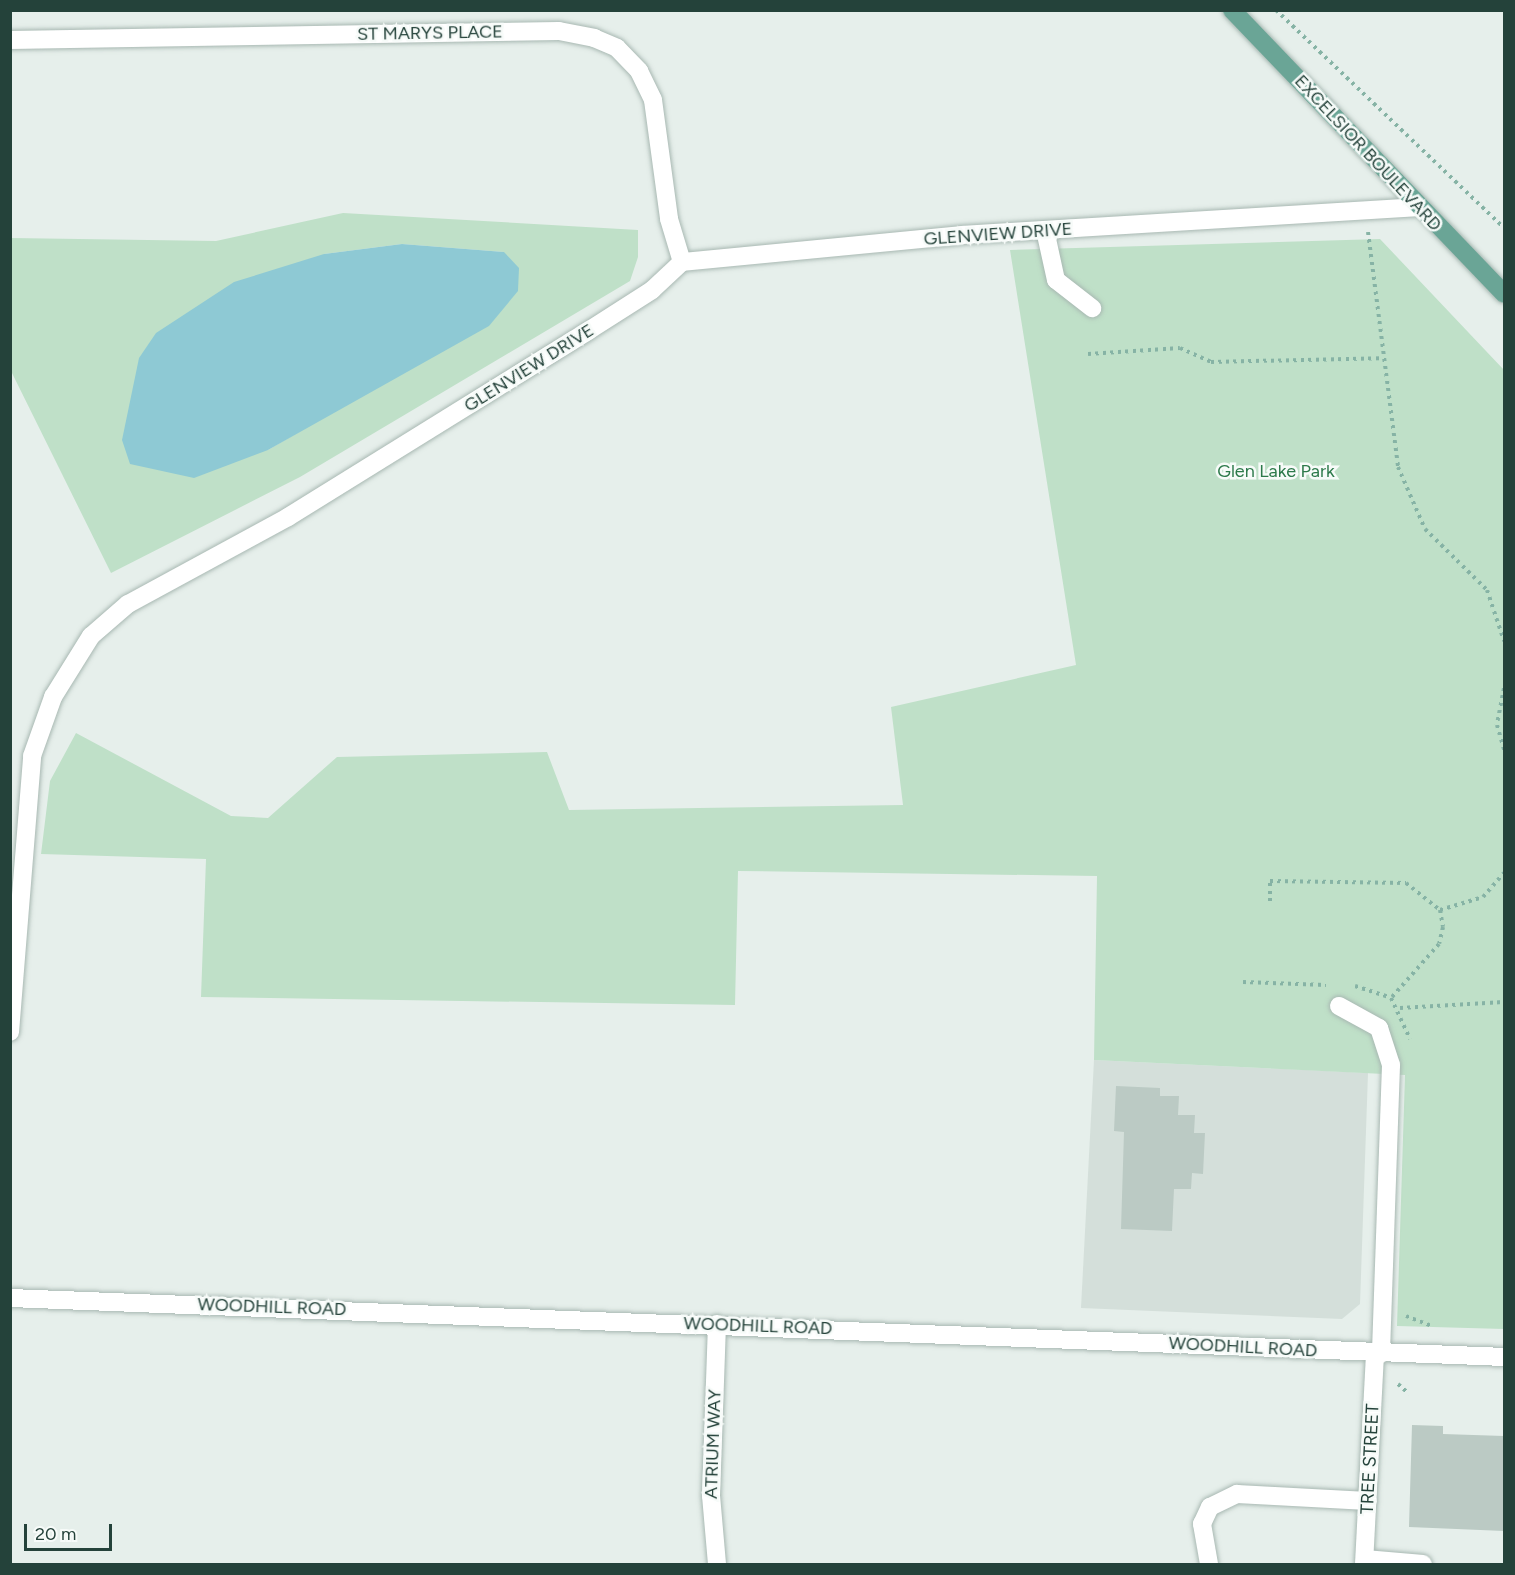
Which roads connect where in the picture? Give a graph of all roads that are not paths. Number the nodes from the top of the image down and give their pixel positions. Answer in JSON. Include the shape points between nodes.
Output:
{"nodes":[{"id":1,"x":1232,"y":10,"type":"edge"},
{"id":2,"x":10,"y":40,"type":"edge"},
{"id":3,"x":1419,"y":207,"type":"junction"},
{"id":4,"x":1046,"y":230,"type":"junction"},
{"id":5,"x":682,"y":262,"type":"junction"},
{"id":6,"x":1504,"y":294,"type":"edge"},
{"id":7,"x":1092,"y":308,"type":"dead end"},
{"id":8,"x":1339,"y":1006,"type":"dead end"},
{"id":9,"x":10,"y":1032,"type":"edge"},
{"id":10,"x":10,"y":1298,"type":"edge"},
{"id":11,"x":717,"y":1324,"type":"junction"},
{"id":12,"x":1378,"y":1353,"type":"junction"},
{"id":13,"x":1504,"y":1357,"type":"edge"},
{"id":14,"x":1368,"y":1501,"type":"junction"},
{"id":15,"x":1364,"y":1562,"type":"edge"},
{"id":16,"x":717,"y":1564,"type":"edge"},
{"id":17,"x":1209,"y":1564,"type":"edge"},
{"id":18,"x":1423,"y":1564,"type":"edge"}],
"edges":[{"from":1,"to":3,"type":"main road","name":"EXCELSIOR BOULEVARD"},
{"from":2,"to":5,"type":"street","name":"ST MARYS PLACE","via":[[560,31],[594,38],[617,48],[639,71],[653,100],[669,219]]},
{"from":3,"to":4,"type":"street","name":"GLENVIEW DRIVE"},
{"from":3,"to":6,"type":"main road","name":"EXCELSIOR BOULEVARD"},
{"from":4,"to":5,"type":"street","name":"GLENVIEW DRIVE"},
{"from":4,"to":7,"type":"street","via":[[1056,280]]},
{"from":5,"to":9,"type":"street","name":"GLENVIEW DRIVE","via":[[652,290],[588,331],[288,518],[137,599],[91,636],[53,698],[32,756]]},
{"from":8,"to":12,"type":"street","name":"TREE STREET","via":[[1379,1028],[1391,1065]]},
{"from":10,"to":11,"type":"street","name":"WOODHILL ROAD"},
{"from":11,"to":12,"type":"street","name":"WOODHILL ROAD"},
{"from":11,"to":16,"type":"street","name":"ATRIUM WAY","via":[[711,1496]]},
{"from":12,"to":13,"type":"street","name":"WOODHILL ROAD"},
{"from":12,"to":14,"type":"street","name":"TREE STREET"},
{"from":14,"to":15,"type":"street","name":"TREE STREET"},
{"from":14,"to":17,"type":"street","via":[[1237,1494],[1210,1507],[1202,1524]]},
{"from":15,"to":18,"type":"street"}]}
